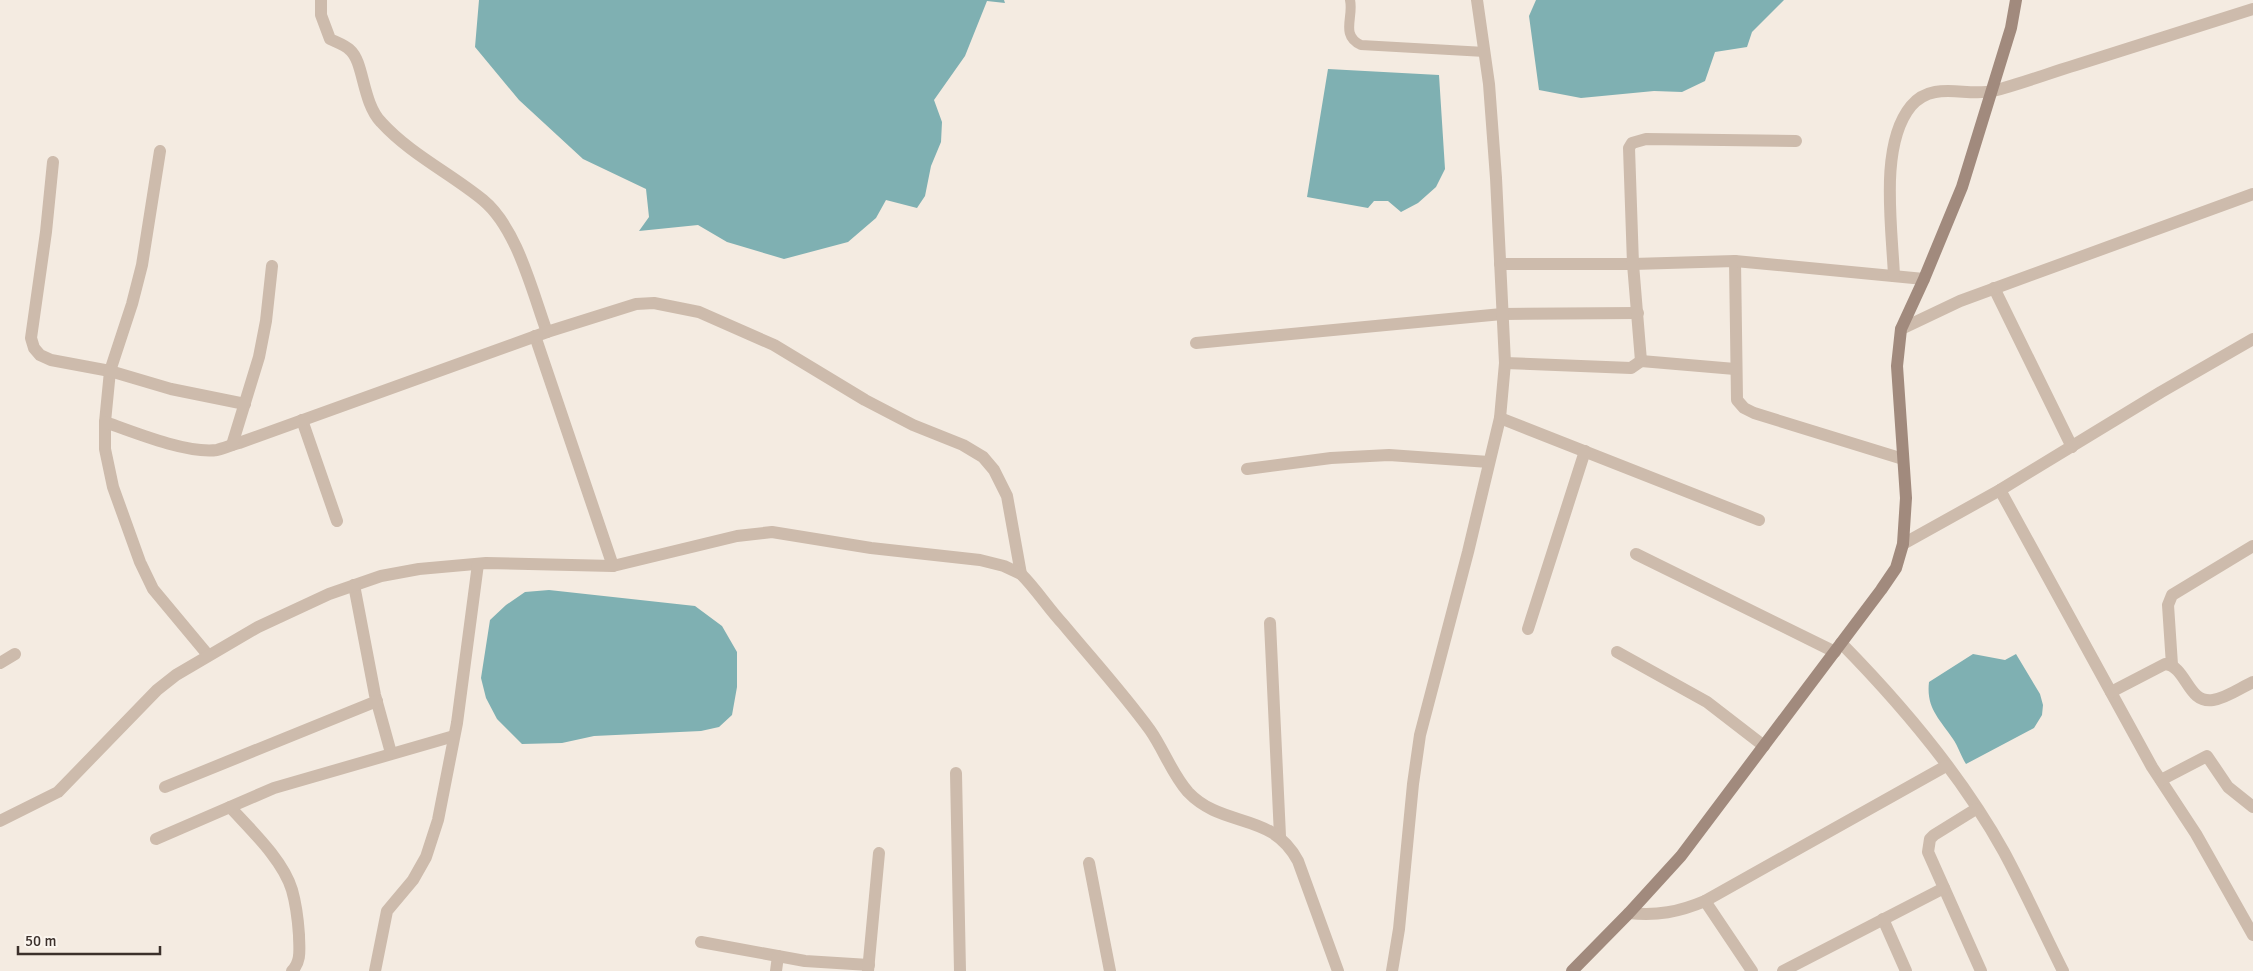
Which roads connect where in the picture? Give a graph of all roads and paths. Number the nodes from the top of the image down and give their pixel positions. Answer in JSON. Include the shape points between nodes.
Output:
{"nodes":[{"id":1,"x":320,"y":0,"type":"edge"},
{"id":2,"x":1350,"y":0,"type":"edge"},
{"id":3,"x":1477,"y":0,"type":"edge"},
{"id":4,"x":2016,"y":0,"type":"edge"},
{"id":5,"x":2253,"y":9,"type":"edge"},
{"id":6,"x":1485,"y":52,"type":"junction"},
{"id":7,"x":1991,"y":91,"type":"junction"},
{"id":8,"x":1796,"y":141,"type":"dead end"},
{"id":9,"x":160,"y":151,"type":"dead end"},
{"id":10,"x":52,"y":162,"type":"dead end"},
{"id":11,"x":2253,"y":194,"type":"edge"},
{"id":12,"x":1736,"y":261,"type":"junction"},
{"id":13,"x":1500,"y":264,"type":"junction"},
{"id":14,"x":1633,"y":264,"type":"junction"},
{"id":15,"x":272,"y":266,"type":"dead end"},
{"id":16,"x":1894,"y":276,"type":"junction"},
{"id":17,"x":1924,"y":279,"type":"junction"},
{"id":18,"x":1994,"y":288,"type":"junction"},
{"id":19,"x":1638,"y":313,"type":"junction"},
{"id":20,"x":1502,"y":314,"type":"junction"},
{"id":21,"x":1901,"y":328,"type":"junction"},
{"id":22,"x":547,"y":332,"type":"junction"},
{"id":23,"x":535,"y":336,"type":"junction"},
{"id":24,"x":2253,"y":339,"type":"edge"},
{"id":25,"x":1196,"y":343,"type":"dead end"},
{"id":26,"x":1641,"y":361,"type":"junction"},
{"id":27,"x":1505,"y":363,"type":"junction"},
{"id":28,"x":1735,"y":369,"type":"junction"},
{"id":29,"x":110,"y":371,"type":"junction"},
{"id":30,"x":244,"y":404,"type":"junction"},
{"id":31,"x":1500,"y":418,"type":"junction"},
{"id":32,"x":302,"y":420,"type":"junction"},
{"id":33,"x":105,"y":422,"type":"junction"},
{"id":34,"x":232,"y":445,"type":"junction"},
{"id":35,"x":2072,"y":447,"type":"junction"},
{"id":36,"x":1585,"y":451,"type":"junction"},
{"id":37,"x":1903,"y":459,"type":"junction"},
{"id":38,"x":1489,"y":462,"type":"junction"},
{"id":39,"x":1247,"y":469,"type":"dead end"},
{"id":40,"x":2000,"y":490,"type":"junction"},
{"id":41,"x":1759,"y":520,"type":"dead end"},
{"id":42,"x":337,"y":521,"type":"dead end"},
{"id":43,"x":1903,"y":544,"type":"junction"},
{"id":44,"x":2253,"y":546,"type":"edge"},
{"id":45,"x":1636,"y":554,"type":"dead end"},
{"id":46,"x":478,"y":564,"type":"junction"},
{"id":47,"x":613,"y":566,"type":"junction"},
{"id":48,"x":1021,"y":574,"type":"junction"},
{"id":49,"x":354,"y":585,"type":"junction"},
{"id":50,"x":1270,"y":622,"type":"dead end"},
{"id":51,"x":1528,"y":629,"type":"dead end"},
{"id":52,"x":1838,"y":648,"type":"junction"},
{"id":53,"x":1617,"y":652,"type":"dead end"},
{"id":54,"x":15,"y":654,"type":"dead end"},
{"id":55,"x":208,"y":655,"type":"junction"},
{"id":56,"x":0,"y":663,"type":"edge"},
{"id":57,"x":2172,"y":665,"type":"junction"},
{"id":58,"x":2253,"y":682,"type":"edge"},
{"id":59,"x":2111,"y":692,"type":"junction"},
{"id":60,"x":377,"y":701,"type":"junction"},
{"id":61,"x":454,"y":736,"type":"junction"},
{"id":62,"x":1764,"y":746,"type":"junction"},
{"id":63,"x":390,"y":754,"type":"junction"},
{"id":64,"x":1946,"y":766,"type":"junction"},
{"id":65,"x":956,"y":773,"type":"dead end"},
{"id":66,"x":2161,"y":780,"type":"junction"},
{"id":67,"x":165,"y":787,"type":"dead end"},
{"id":68,"x":230,"y":807,"type":"junction"},
{"id":69,"x":2253,"y":807,"type":"edge"},
{"id":70,"x":1976,"y":809,"type":"junction"},
{"id":71,"x":0,"y":821,"type":"edge"},
{"id":72,"x":1280,"y":836,"type":"junction"},
{"id":73,"x":156,"y":838,"type":"dead end"},
{"id":74,"x":879,"y":853,"type":"dead end"},
{"id":75,"x":1088,"y":863,"type":"dead end"},
{"id":76,"x":1944,"y":888,"type":"junction"},
{"id":77,"x":1705,"y":902,"type":"junction"},
{"id":78,"x":1629,"y":913,"type":"junction"},
{"id":79,"x":1883,"y":919,"type":"junction"},
{"id":80,"x":2253,"y":934,"type":"edge"},
{"id":81,"x":701,"y":942,"type":"dead end"},
{"id":82,"x":778,"y":956,"type":"junction"},
{"id":83,"x":868,"y":968,"type":"edge"},
{"id":84,"x":292,"y":971,"type":"edge"},
{"id":85,"x":375,"y":971,"type":"edge"},
{"id":86,"x":776,"y":971,"type":"edge"},
{"id":87,"x":960,"y":971,"type":"edge"},
{"id":88,"x":1110,"y":971,"type":"edge"},
{"id":89,"x":1338,"y":971,"type":"edge"},
{"id":90,"x":1392,"y":971,"type":"edge"},
{"id":91,"x":1572,"y":971,"type":"edge"},
{"id":92,"x":1752,"y":971,"type":"edge"},
{"id":93,"x":1784,"y":971,"type":"edge"},
{"id":94,"x":1906,"y":971,"type":"edge"},
{"id":95,"x":1981,"y":971,"type":"edge"},
{"id":96,"x":2063,"y":971,"type":"edge"}],
"edges":[{"from":1,"to":22,"type":"street","via":[[327,34],[350,50],[356,59],[371,109],[381,122],[413,151],[484,201],[500,220],[514,242]]},
{"from":2,"to":6,"type":"lane","via":[[1350,36],[1361,45]]},
{"from":3,"to":6,"type":"street"},
{"from":4,"to":7,"type":"street","via":[[2011,28]]},
{"from":5,"to":7,"type":"street"},
{"from":6,"to":13,"type":"street"},
{"from":7,"to":16,"type":"street","via":[[1941,90],[1926,94],[1911,105],[1900,124],[1892,146],[1890,171]]},
{"from":7,"to":17,"type":"street","via":[[1962,187]]},
{"from":8,"to":14,"type":"street","via":[[1646,139],[1632,143],[1629,148]]},
{"from":9,"to":29,"type":"street","via":[[140,274]]},
{"from":10,"to":29,"type":"street","via":[[31,338],[40,355],[51,360]]},
{"from":11,"to":18,"type":"street"},
{"from":12,"to":14,"type":"street"},
{"from":12,"to":16,"type":"street"},
{"from":12,"to":28,"type":"street"},
{"from":13,"to":14,"type":"street"},
{"from":13,"to":20,"type":"street"},
{"from":14,"to":19,"type":"street"},
{"from":15,"to":30,"type":"street","via":[[259,357]]},
{"from":16,"to":17,"type":"street"},
{"from":17,"to":21,"type":"street"},
{"from":18,"to":21,"type":"street"},
{"from":18,"to":35,"type":"street"},
{"from":19,"to":20,"type":"street"},
{"from":19,"to":26,"type":"street"},
{"from":20,"to":25,"type":"street"},
{"from":20,"to":27,"type":"street"},
{"from":21,"to":37,"type":"street","via":[[1897,366]]},
{"from":22,"to":23,"type":"street"},
{"from":22,"to":48,"type":"street","via":[[636,304],[654,303],[699,312],[774,346],[865,400],[983,457],[994,470],[1007,496]]},
{"from":23,"to":32,"type":"street"},
{"from":23,"to":47,"type":"street"},
{"from":24,"to":35,"type":"street"},
{"from":26,"to":27,"type":"street","via":[[1631,368]]},
{"from":26,"to":28,"type":"street"},
{"from":27,"to":31,"type":"street"},
{"from":28,"to":37,"type":"street","via":[[1737,400],[1744,408]]},
{"from":29,"to":30,"type":"street","via":[[171,389]]},
{"from":29,"to":33,"type":"street"},
{"from":30,"to":34,"type":"street"},
{"from":31,"to":36,"type":"street"},
{"from":31,"to":38,"type":"street"},
{"from":32,"to":34,"type":"street"},
{"from":32,"to":42,"type":"street"},
{"from":33,"to":34,"type":"street","via":[[199,450],[216,450]]},
{"from":33,"to":55,"type":"street","via":[[105,449],[114,487],[140,562],[153,589]]},
{"from":35,"to":40,"type":"street"},
{"from":36,"to":41,"type":"street"},
{"from":36,"to":51,"type":"street"},
{"from":37,"to":43,"type":"street","via":[[1906,498]]},
{"from":38,"to":39,"type":"street","via":[[1389,455],[1331,458]]},
{"from":38,"to":90,"type":"street","via":[[1420,735]]},
{"from":40,"to":43,"type":"street"},
{"from":40,"to":59,"type":"street"},
{"from":43,"to":52,"type":"street","via":[[1896,568]]},
{"from":44,"to":57,"type":"street","via":[[2172,594],[2168,605]]},
{"from":45,"to":52,"type":"street"},
{"from":46,"to":47,"type":"street"},
{"from":46,"to":49,"type":"street","via":[[395,573]]},
{"from":46,"to":61,"type":"street"},
{"from":47,"to":48,"type":"street","via":[[728,538],[772,532],[871,548],[980,560]]},
{"from":48,"to":72,"type":"street","via":[[1128,701],[1188,791],[1204,806],[1265,827]]},
{"from":49,"to":55,"type":"street","via":[[258,627]]},
{"from":49,"to":60,"type":"street"},
{"from":50,"to":72,"type":"street"},
{"from":52,"to":62,"type":"street"},
{"from":52,"to":64,"type":"street","via":[[1901,707]]},
{"from":53,"to":62,"type":"street","via":[[1706,702]]},
{"from":54,"to":56,"type":"street"},
{"from":55,"to":71,"type":"street","via":[[157,690],[58,792]]},
{"from":57,"to":58,"type":"street","via":[[2196,696],[2202,699],[2220,698]]},
{"from":57,"to":59,"type":"street","via":[[2159,666]]},
{"from":59,"to":66,"type":"street"},
{"from":60,"to":63,"type":"street"},
{"from":60,"to":67,"type":"street"},
{"from":61,"to":63,"type":"street"},
{"from":61,"to":85,"type":"street","via":[[438,820],[426,857],[413,880],[387,911]]},
{"from":62,"to":78,"type":"street","via":[[1681,856]]},
{"from":63,"to":68,"type":"street","via":[[274,788]]},
{"from":64,"to":70,"type":"street"},
{"from":64,"to":77,"type":"street"},
{"from":65,"to":87,"type":"street"},
{"from":66,"to":69,"type":"street","via":[[2207,756],[2228,787]]},
{"from":66,"to":80,"type":"street"},
{"from":68,"to":73,"type":"street"},
{"from":68,"to":84,"type":"street","via":[[261,841],[292,888],[300,950],[299,961]]},
{"from":70,"to":76,"type":"street","via":[[1930,839],[1928,852]]},
{"from":70,"to":96,"type":"street","via":[[2003,851]]},
{"from":72,"to":89,"type":"street","via":[[1298,861]]},
{"from":74,"to":83,"type":"street"},
{"from":75,"to":88,"type":"street"},
{"from":76,"to":79,"type":"street"},
{"from":76,"to":95,"type":"street"},
{"from":77,"to":78,"type":"street","via":[[1670,913]]},
{"from":77,"to":92,"type":"street"},
{"from":78,"to":91,"type":"street"},
{"from":79,"to":93,"type":"street"},
{"from":79,"to":94,"type":"street"},
{"from":81,"to":82,"type":"street"},
{"from":82,"to":83,"type":"street"},
{"from":82,"to":86,"type":"street"}]}
